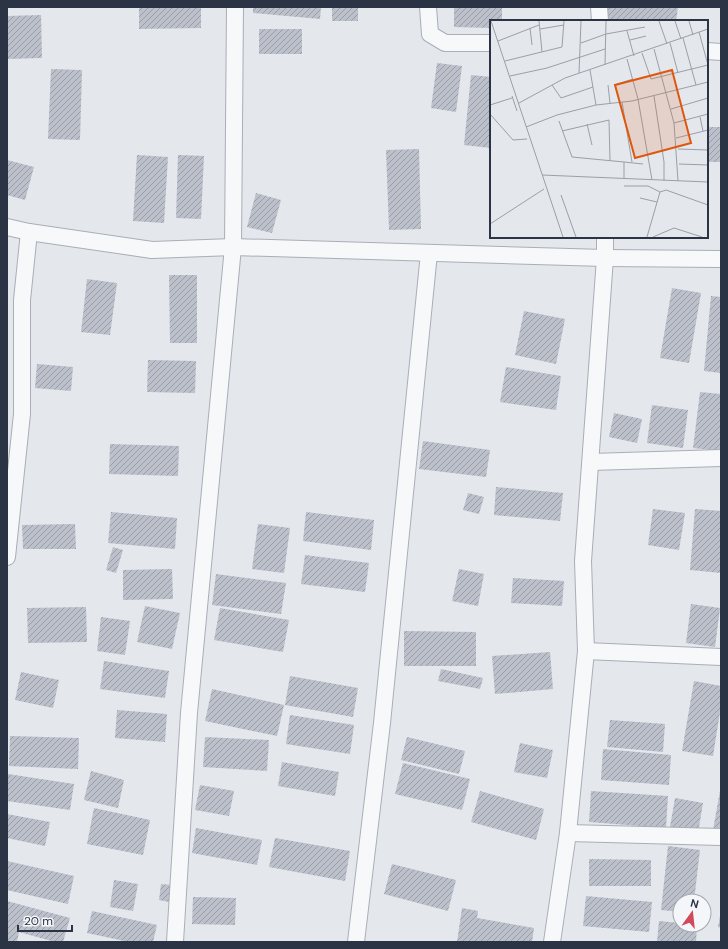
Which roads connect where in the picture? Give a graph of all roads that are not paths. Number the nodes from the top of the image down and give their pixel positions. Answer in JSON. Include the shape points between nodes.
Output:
{"nodes":[{"id":1,"x":235,"y":7,"type":"edge"},
{"id":2,"x":428,"y":7,"type":"edge"},
{"id":3,"x":599,"y":7,"type":"edge"},
{"id":4,"x":600,"y":20,"type":"edge"},
{"id":5,"x":490,"y":43,"type":"edge"},
{"id":6,"x":708,"y":51,"type":"edge"},
{"id":7,"x":721,"y":52,"type":"edge"},
{"id":8,"x":7,"y":227,"type":"edge"},
{"id":9,"x":29,"y":232,"type":"junction"},
{"id":10,"x":605,"y":238,"type":"edge"},
{"id":11,"x":234,"y":247,"type":"junction"},
{"id":12,"x":429,"y":253,"type":"junction"},
{"id":13,"x":605,"y":258,"type":"junction"},
{"id":14,"x":721,"y":259,"type":"edge"},
{"id":15,"x":721,"y":458,"type":"edge"},
{"id":16,"x":591,"y":462,"type":"junction"},
{"id":17,"x":7,"y":557,"type":"edge"},
{"id":18,"x":586,"y":651,"type":"junction"},
{"id":19,"x":721,"y":657,"type":"edge"},
{"id":20,"x":568,"y":833,"type":"junction"},
{"id":21,"x":721,"y":837,"type":"edge"},
{"id":22,"x":175,"y":942,"type":"edge"},
{"id":23,"x":356,"y":942,"type":"edge"},
{"id":24,"x":552,"y":942,"type":"edge"}],
"edges":[{"from":1,"to":11,"type":"street"},
{"from":2,"to":5,"type":"street","via":[[430,34],[445,43]]},
{"from":3,"to":4,"type":"street"},
{"from":6,"to":7,"type":"street"},
{"from":8,"to":9,"type":"street"},
{"from":9,"to":11,"type":"street","via":[[152,250]]},
{"from":9,"to":17,"type":"street","via":[[22,300],[22,414]]},
{"from":10,"to":13,"type":"street"},
{"from":11,"to":12,"type":"street"},
{"from":11,"to":22,"type":"street","via":[[189,713]]},
{"from":12,"to":13,"type":"street"},
{"from":12,"to":23,"type":"street","via":[[382,723]]},
{"from":13,"to":14,"type":"street"},
{"from":13,"to":16,"type":"street"},
{"from":15,"to":16,"type":"street"},
{"from":16,"to":18,"type":"street","via":[[583,561]]},
{"from":18,"to":19,"type":"street"},
{"from":18,"to":20,"type":"street"},
{"from":20,"to":21,"type":"street"},
{"from":20,"to":24,"type":"street"}]}
